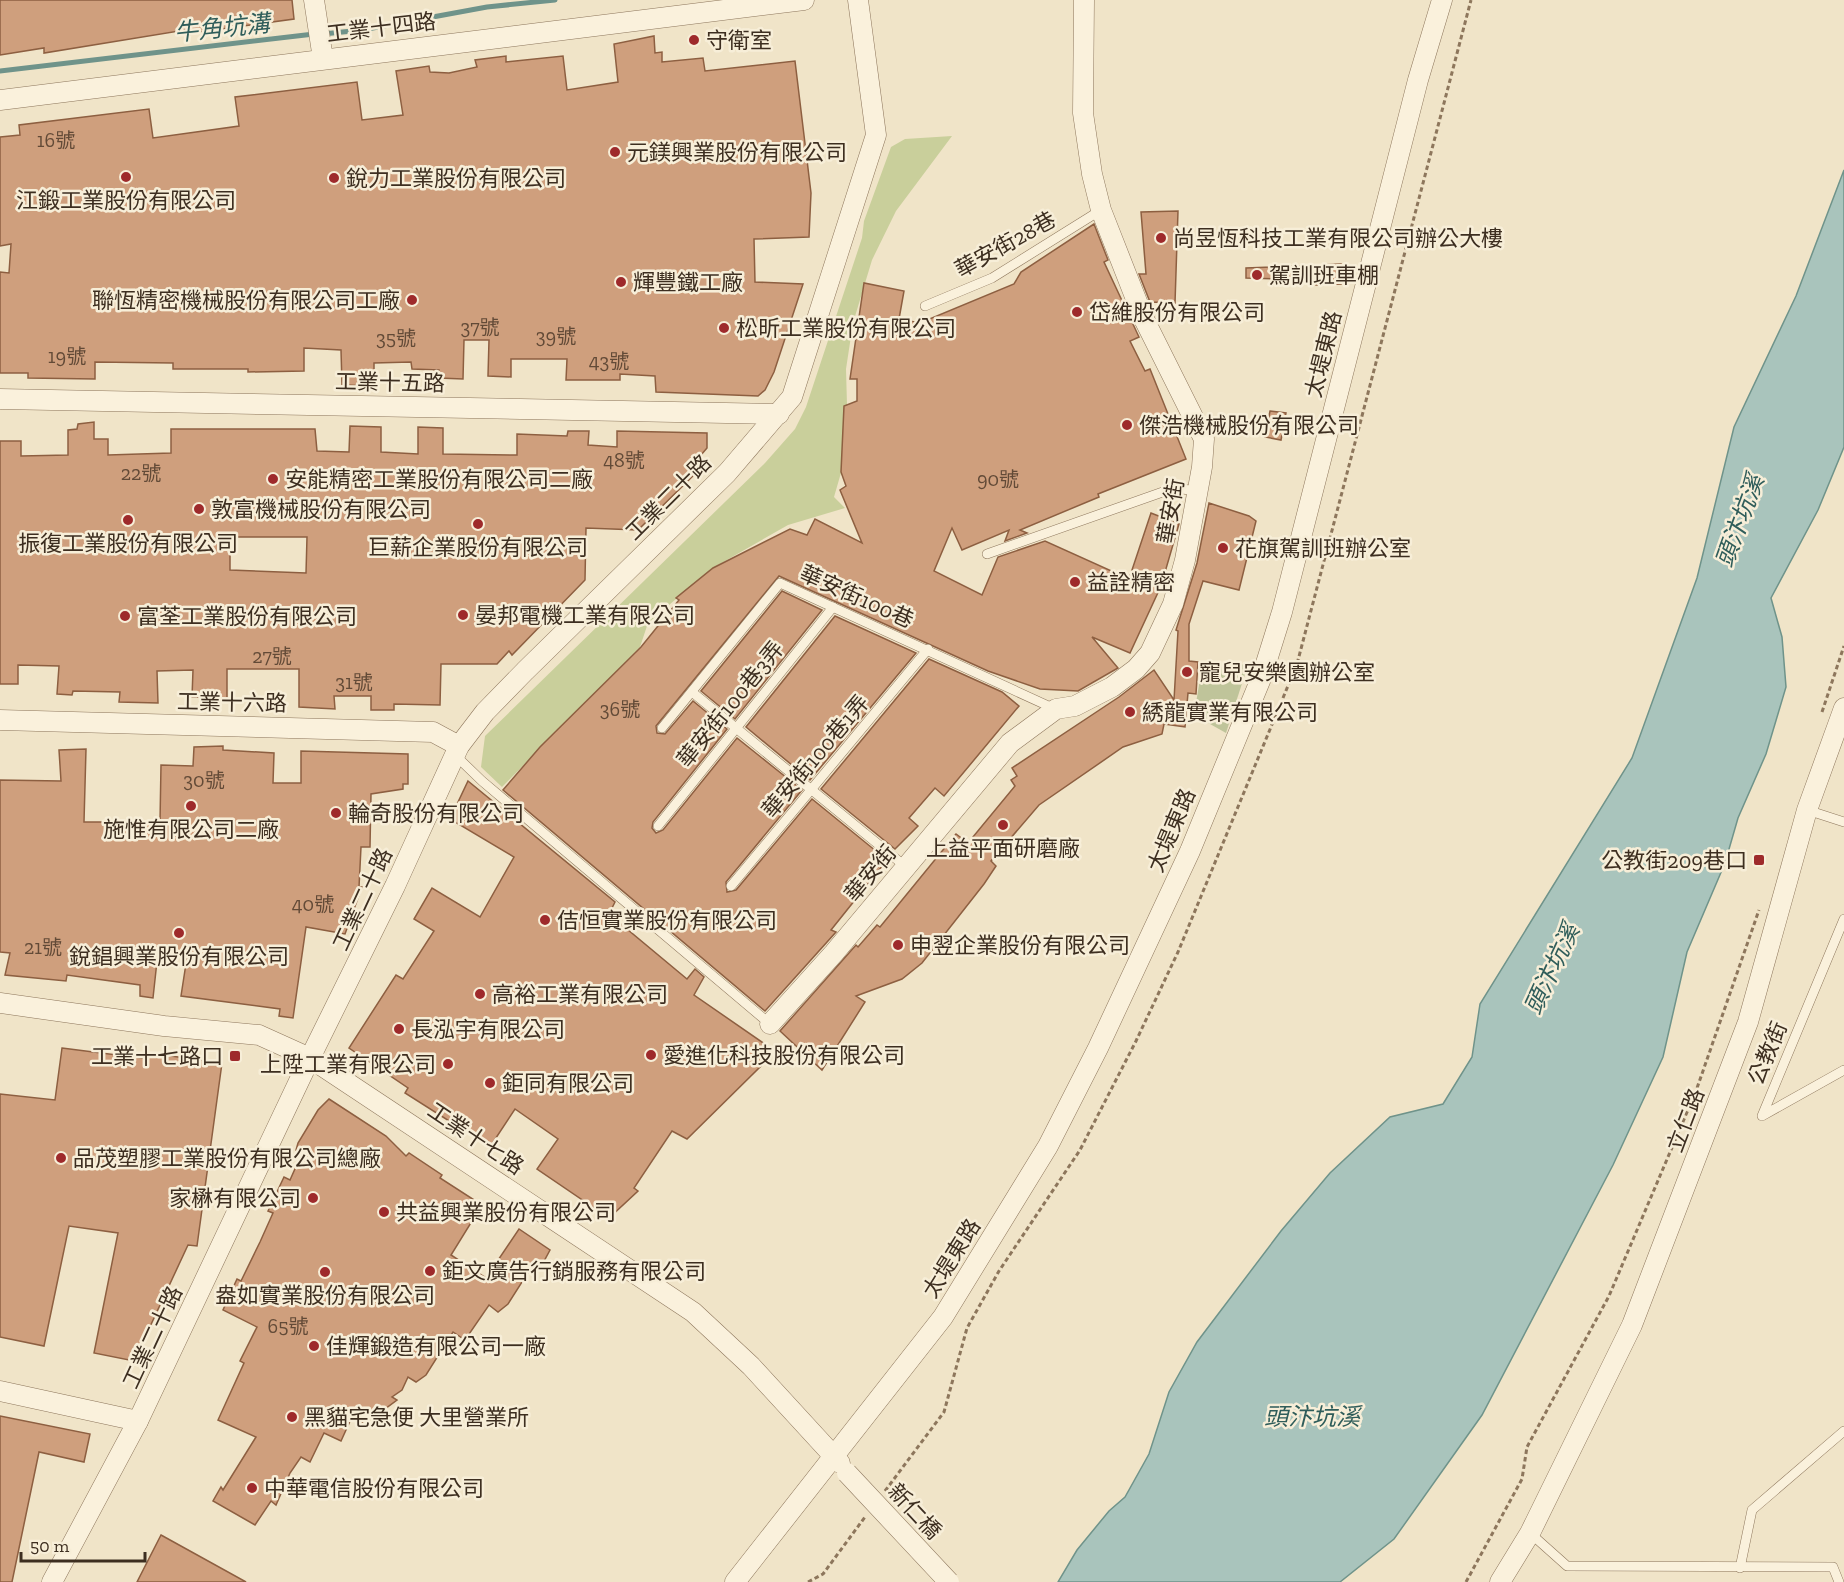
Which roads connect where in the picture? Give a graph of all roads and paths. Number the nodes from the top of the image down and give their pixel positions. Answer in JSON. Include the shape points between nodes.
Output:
{"nodes":[{"id":1,"x":314,"y":0,"type":"edge"},
{"id":2,"x":804,"y":0,"type":"edge"},
{"id":3,"x":858,"y":0,"type":"edge"},
{"id":4,"x":1084,"y":0,"type":"edge"},
{"id":5,"x":1442,"y":0,"type":"edge"},
{"id":6,"x":322,"y":54,"type":"junction"},
{"id":7,"x":0,"y":100,"type":"edge"},
{"id":8,"x":1101,"y":210,"type":"junction"},
{"id":9,"x":925,"y":306,"type":"dead end"},
{"id":10,"x":0,"y":399,"type":"edge"},
{"id":11,"x":779,"y":414,"type":"junction"},
{"id":12,"x":1198,"y":491,"type":"junction"},
{"id":13,"x":987,"y":554,"type":"dead end"},
{"id":14,"x":833,"y":607,"type":"junction"},
{"id":15,"x":1844,"y":646,"type":"edge"},
{"id":16,"x":928,"y":649,"type":"junction"},
{"id":17,"x":692,"y":692,"type":"junction"},
{"id":18,"x":1844,"y":708,"type":"edge"},
{"id":19,"x":1056,"y":709,"type":"junction"},
{"id":20,"x":0,"y":720,"type":"edge"},
{"id":21,"x":1818,"y":723,"type":"dead end"},
{"id":22,"x":662,"y":728,"type":"dead end"},
{"id":23,"x":735,"y":729,"type":"junction"},
{"id":24,"x":457,"y":750,"type":"junction"},
{"id":25,"x":812,"y":791,"type":"junction"},
{"id":26,"x":1807,"y":810,"type":"junction"},
{"id":27,"x":1844,"y":822,"type":"edge"},
{"id":28,"x":658,"y":826,"type":"dead end"},
{"id":29,"x":907,"y":867,"type":"junction"},
{"id":30,"x":731,"y":886,"type":"dead end"},
{"id":31,"x":1761,"y":903,"type":"dead end"},
{"id":32,"x":1844,"y":919,"type":"edge"},
{"id":33,"x":0,"y":1002,"type":"edge"},
{"id":34,"x":770,"y":1024,"type":"joint"},
{"id":35,"x":310,"y":1058,"type":"junction"},
{"id":36,"x":1844,"y":1070,"type":"edge"},
{"id":37,"x":0,"y":1391,"type":"edge"},
{"id":38,"x":138,"y":1421,"type":"junction"},
{"id":39,"x":1844,"y":1431,"type":"edge"},
{"id":40,"x":833,"y":1453,"type":"junction"},
{"id":41,"x":847,"y":1473,"type":"joint"},
{"id":42,"x":1530,"y":1533,"type":"junction"},
{"id":43,"x":1740,"y":1568,"type":"junction"},
{"id":44,"x":52,"y":1582,"type":"edge"},
{"id":45,"x":735,"y":1582,"type":"edge"},
{"id":46,"x":949,"y":1582,"type":"edge"},
{"id":47,"x":1466,"y":1582,"type":"edge"},
{"id":48,"x":1500,"y":1582,"type":"edge"},
{"id":49,"x":1839,"y":1582,"type":"edge"}],
"edges":[{"from":1,"to":6,"type":"street"},
{"from":2,"to":6,"type":"street","name":"工業十四路"},
{"from":3,"to":11,"type":"street","name":"工業二十路","via":[[876,135],[792,397]]},
{"from":4,"to":8,"type":"street","name":"華安街","via":[[1083,113]]},
{"from":5,"to":40,"type":"street","name":"太堤東路","via":[[1282,612],[1262,676],[1190,850],[1048,1146],[943,1317]]},
{"from":6,"to":7,"type":"street","name":"工業十四路"},
{"from":8,"to":9,"type":"lane","name":"華安街28巷","via":[[992,279]]},
{"from":8,"to":12,"type":"street","name":"華安街","via":[[1143,317],[1204,439]]},
{"from":10,"to":11,"type":"street","name":"工業十五路"},
{"from":11,"to":24,"type":"street","name":"工業二十路","via":[[726,474],[493,704]]},
{"from":12,"to":13,"type":"lane","via":[[1174,488]]},
{"from":12,"to":19,"type":"street","name":"華安街","via":[[1173,604],[1150,653],[1112,687],[1075,706]]},
{"from":14,"to":16,"type":"lane","name":"華安街100巷"},
{"from":14,"to":17,"type":"lane","name":"華安街100巷","via":[[780,583]]},
{"from":14,"to":23,"type":"lane","name":"華安街100巷3弄"},
{"from":15,"to":21,"type":"path"},
{"from":16,"to":19,"type":"lane","name":"華安街100巷"},
{"from":16,"to":25,"type":"lane","name":"華安街100巷1弄"},
{"from":17,"to":22,"type":"lane","name":"華安街100巷"},
{"from":17,"to":23,"type":"lane"},
{"from":18,"to":26,"type":"street","name":"立仁路"},
{"from":19,"to":29,"type":"street","name":"華安街","via":[[1010,743]]},
{"from":20,"to":24,"type":"street","name":"工業十六路","via":[[433,732]]},
{"from":23,"to":25,"type":"lane"},
{"from":23,"to":28,"type":"lane","name":"華安街100巷3弄"},
{"from":24,"to":34,"type":"lane","via":[[482,781]]},
{"from":24,"to":35,"type":"street","name":"工業二十路"},
{"from":25,"to":29,"type":"lane"},
{"from":25,"to":30,"type":"lane","name":"華安街100巷1弄"},
{"from":26,"to":27,"type":"lane"},
{"from":26,"to":42,"type":"street","name":"立仁路","via":[[1748,1022],[1657,1260],[1632,1325]]},
{"from":29,"to":34,"type":"street","name":"華安街"},
{"from":31,"to":47,"type":"path","via":[[1696,1091],[1619,1275],[1527,1447],[1522,1479]]},
{"from":32,"to":36,"type":"lane","name":"公教街","via":[[1762,1116]]},
{"from":33,"to":35,"type":"street","name":"工業十七路","via":[[164,1026],[259,1035]]},
{"from":35,"to":38,"type":"street","name":"工業二十路"},
{"from":35,"to":40,"type":"street","name":"工業十七路","via":[[693,1312],[751,1366]]},
{"from":37,"to":38,"type":"street"},
{"from":38,"to":44,"type":"street","name":"工業二十路"},
{"from":39,"to":43,"type":"lane","via":[[1752,1510]]},
{"from":40,"to":41,"type":"street","name":"工業十七路"},
{"from":40,"to":45,"type":"street","name":"太堤東路"},
{"from":41,"to":46,"type":"street","name":"新仁橋","bridge":true},
{"from":42,"to":43,"type":"lane","via":[[1566,1566]]},
{"from":42,"to":48,"type":"street","name":"立仁路"},
{"from":43,"to":49,"type":"lane","via":[[1833,1567]]}]}
